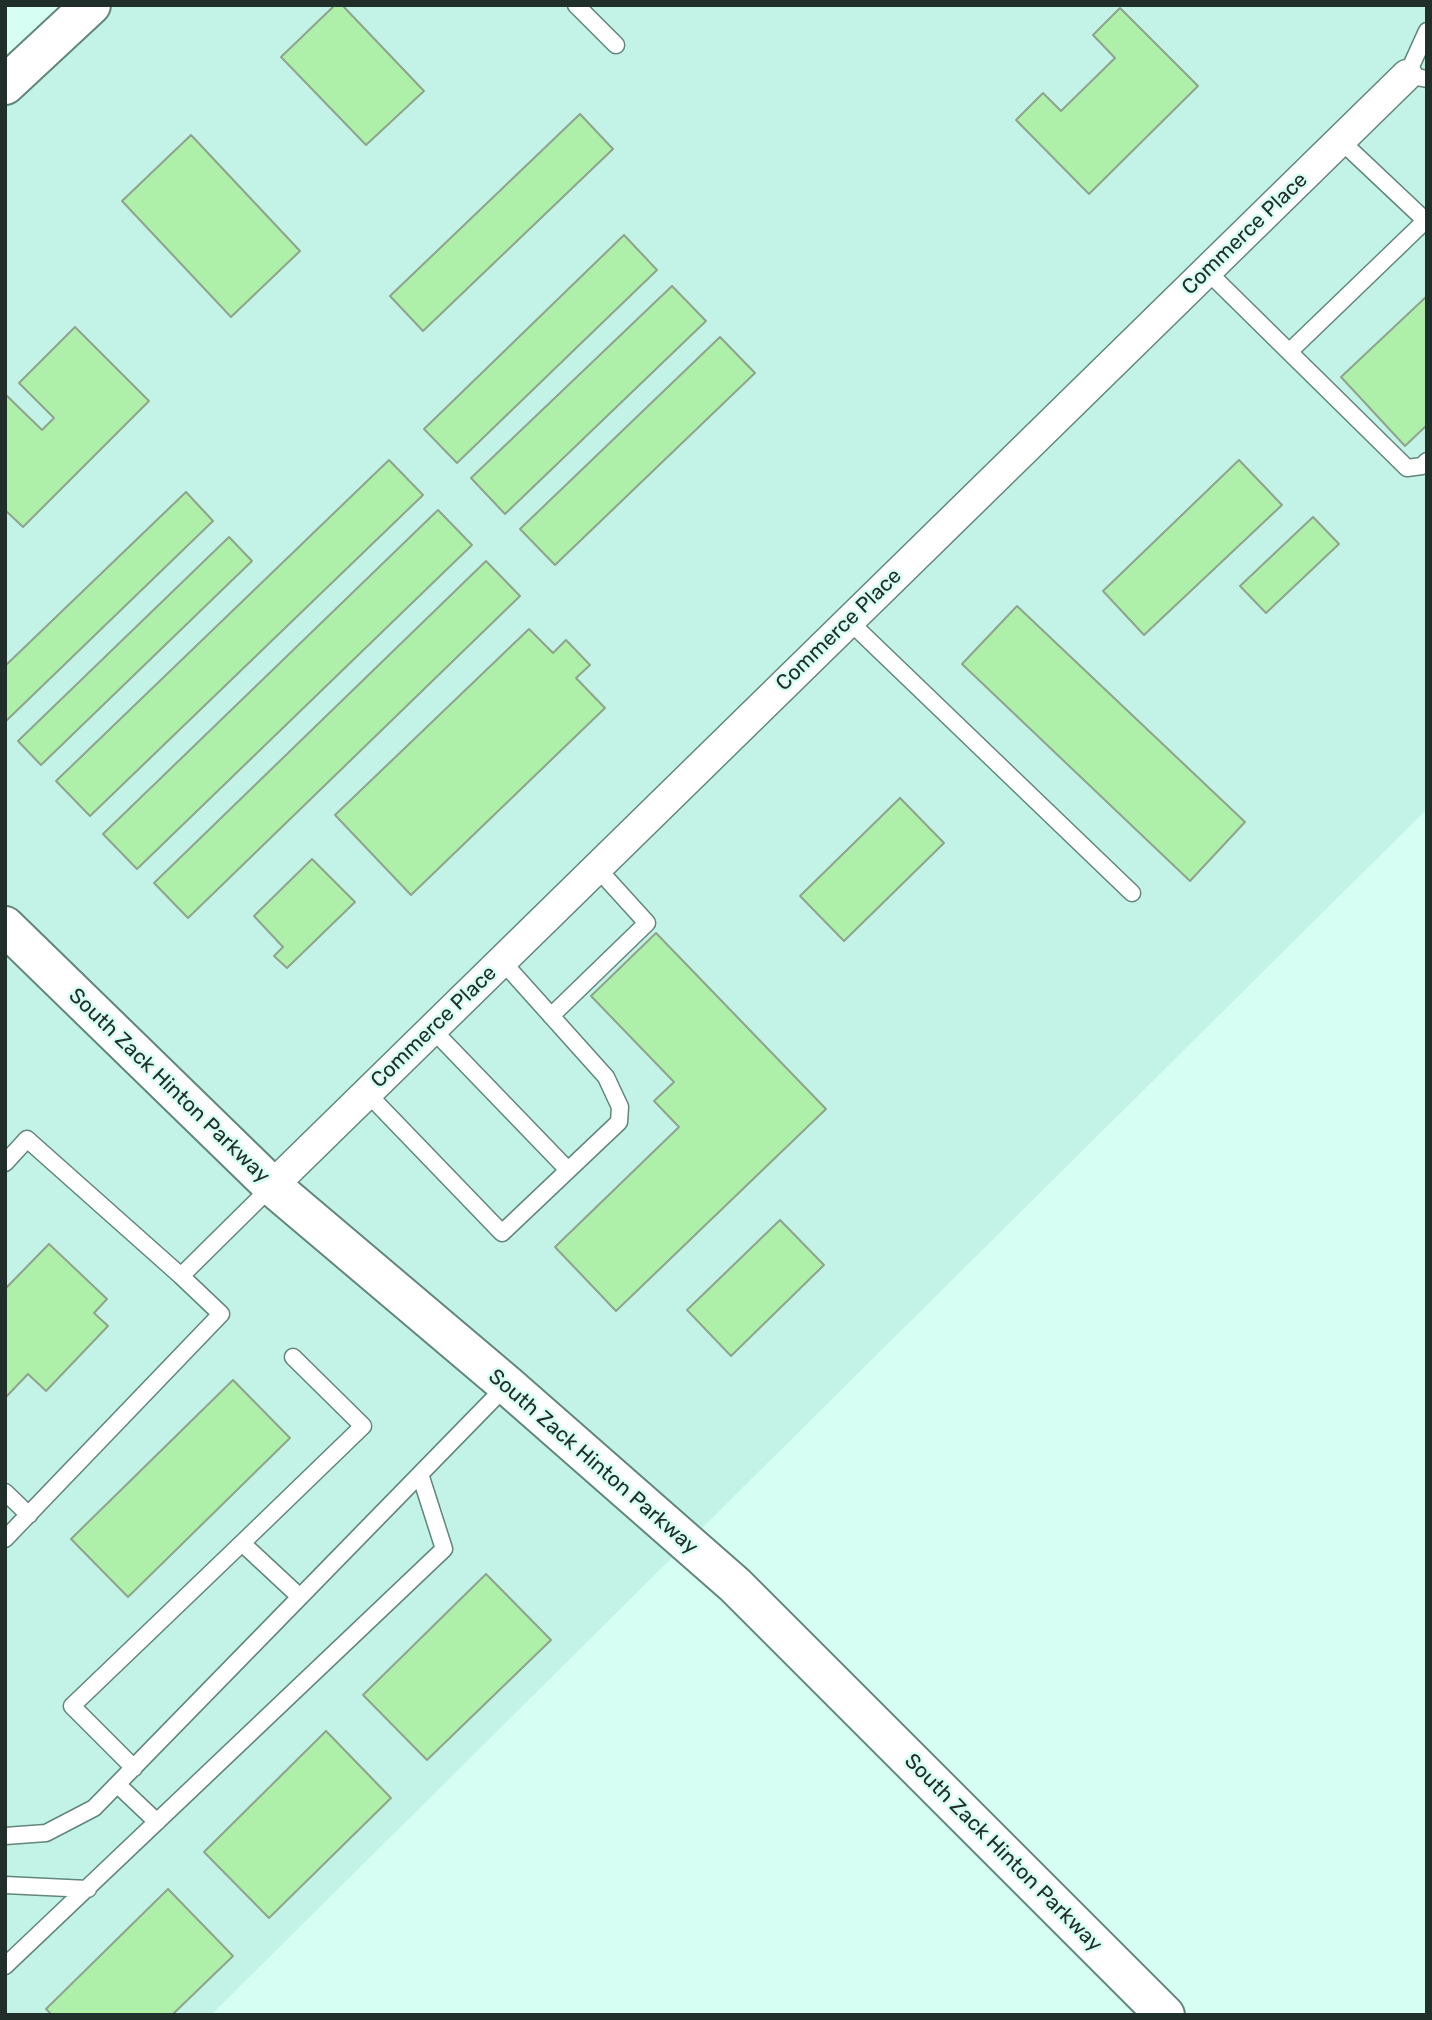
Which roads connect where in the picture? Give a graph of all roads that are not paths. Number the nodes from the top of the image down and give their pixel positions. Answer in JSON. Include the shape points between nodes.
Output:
{"nodes":[{"id":1,"x":91,"y":5,"type":"edge"},
{"id":2,"x":576,"y":5,"type":"edge"},
{"id":3,"x":1427,"y":31,"type":"edge"},
{"id":4,"x":616,"y":45,"type":"dead end"},
{"id":5,"x":1417,"y":77,"type":"edge"},
{"id":6,"x":5,"y":85,"type":"edge"},
{"id":7,"x":1340,"y":140,"type":"junction"},
{"id":8,"x":1426,"y":221,"type":"edge"},
{"id":9,"x":1207,"y":271,"type":"junction"},
{"id":10,"x":1289,"y":352,"type":"junction"},
{"id":11,"x":1427,"y":461,"type":"edge"},
{"id":12,"x":849,"y":621,"type":"junction"},
{"id":13,"x":597,"y":868,"type":"junction"},
{"id":14,"x":1132,"y":893,"type":"dead end"},
{"id":15,"x":5,"y":926,"type":"edge"},
{"id":16,"x":502,"y":961,"type":"junction"},
{"id":17,"x":551,"y":1016,"type":"junction"},
{"id":18,"x":432,"y":1029,"type":"junction"},
{"id":19,"x":367,"y":1093,"type":"junction"},
{"id":20,"x":5,"y":1163,"type":"edge"},
{"id":21,"x":568,"y":1170,"type":"junction"},
{"id":22,"x":272,"y":1186,"type":"junction"},
{"id":23,"x":181,"y":1276,"type":"junction"},
{"id":24,"x":293,"y":1357,"type":"dead end"},
{"id":25,"x":507,"y":1385,"type":"junction"},
{"id":26,"x":420,"y":1474,"type":"junction"},
{"id":27,"x":5,"y":1492,"type":"edge"},
{"id":28,"x":29,"y":1515,"type":"junction"},
{"id":29,"x":5,"y":1539,"type":"edge"},
{"id":30,"x":242,"y":1543,"type":"junction"},
{"id":31,"x":300,"y":1597,"type":"junction"},
{"id":32,"x":134,"y":1768,"type":"junction"},
{"id":33,"x":118,"y":1785,"type":"junction"},
{"id":34,"x":158,"y":1822,"type":"junction"},
{"id":35,"x":5,"y":1836,"type":"edge"},
{"id":36,"x":5,"y":1885,"type":"edge"},
{"id":37,"x":88,"y":1889,"type":"junction"},
{"id":38,"x":5,"y":1966,"type":"edge"},
{"id":39,"x":1165,"y":2015,"type":"edge"}],
"edges":[{"from":1,"to":6,"type":"main road"},
{"from":2,"to":4,"type":"lane"},
{"from":3,"to":5,"type":"lane"},
{"from":5,"to":7,"type":"street","name":"Commerce Place"},
{"from":7,"to":8,"type":"lane"},
{"from":7,"to":9,"type":"street","name":"Commerce Place"},
{"from":8,"to":10,"type":"lane"},
{"from":9,"to":10,"type":"lane"},
{"from":9,"to":12,"type":"street","name":"Commerce Place"},
{"from":10,"to":11,"type":"lane","via":[[1407,468]]},
{"from":12,"to":13,"type":"street","name":"Commerce Place"},
{"from":12,"to":14,"type":"lane"},
{"from":13,"to":16,"type":"street","name":"Commerce Place"},
{"from":13,"to":17,"type":"lane","via":[[647,923]]},
{"from":15,"to":22,"type":"main road","name":"South Zack Hinton Parkway"},
{"from":16,"to":17,"type":"lane"},
{"from":16,"to":18,"type":"street","name":"Commerce Place"},
{"from":17,"to":21,"type":"lane","via":[[606,1077],[620,1107],[619,1122]]},
{"from":18,"to":19,"type":"street","name":"Commerce Place"},
{"from":18,"to":21,"type":"lane"},
{"from":19,"to":21,"type":"lane","via":[[502,1233]]},
{"from":19,"to":22,"type":"street","name":"Commerce Place"},
{"from":20,"to":23,"type":"lane","via":[[27,1139]]},
{"from":22,"to":23,"type":"lane"},
{"from":22,"to":25,"type":"main road","name":"South Zack Hinton Parkway"},
{"from":23,"to":28,"type":"lane","via":[[221,1314]]},
{"from":24,"to":30,"type":"lane","via":[[363,1426]]},
{"from":25,"to":26,"type":"lane"},
{"from":25,"to":39,"type":"main road","name":"South Zack Hinton Parkway","via":[[734,1585]]},
{"from":26,"to":31,"type":"lane"},
{"from":26,"to":34,"type":"lane","via":[[444,1549]]},
{"from":27,"to":28,"type":"lane"},
{"from":28,"to":29,"type":"lane"},
{"from":30,"to":31,"type":"lane"},
{"from":30,"to":32,"type":"lane","via":[[72,1706]]},
{"from":31,"to":32,"type":"lane"},
{"from":32,"to":33,"type":"lane"},
{"from":33,"to":34,"type":"lane"},
{"from":33,"to":35,"type":"lane","via":[[94,1808],[46,1833]]},
{"from":34,"to":37,"type":"lane"},
{"from":36,"to":37,"type":"lane"},
{"from":37,"to":38,"type":"lane"}]}
